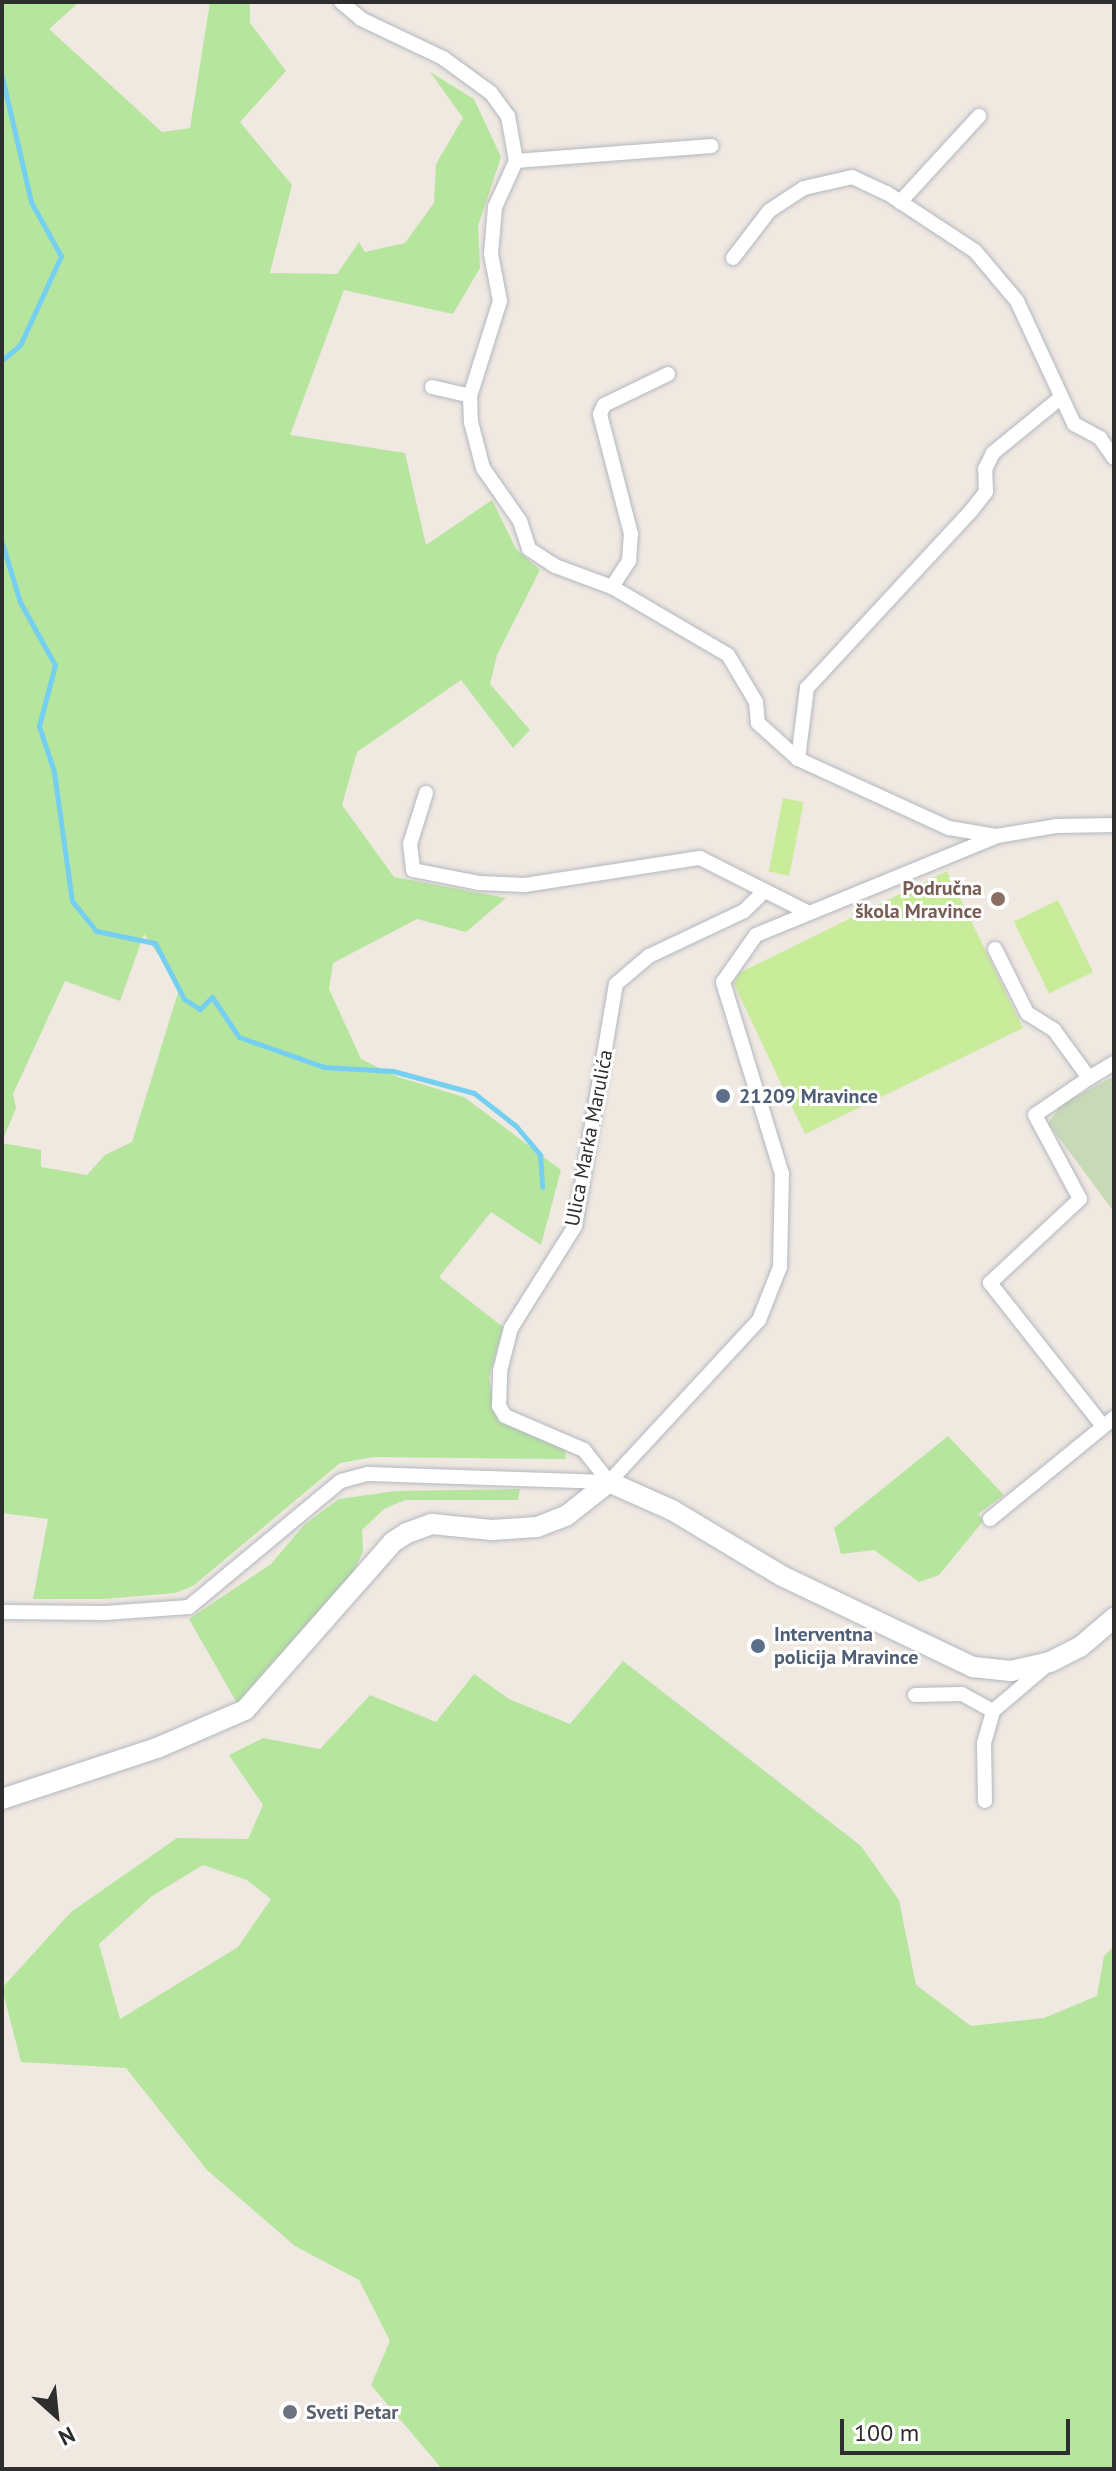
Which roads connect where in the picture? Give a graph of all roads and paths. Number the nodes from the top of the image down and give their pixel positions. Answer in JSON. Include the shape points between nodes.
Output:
{"nodes":[{"id":1,"x":341,"y":2,"type":"edge"},
{"id":2,"x":979,"y":116,"type":"dead end"},
{"id":3,"x":711,"y":146,"type":"dead end"},
{"id":4,"x":516,"y":161,"type":"junction"},
{"id":5,"x":900,"y":202,"type":"junction"},
{"id":6,"x":733,"y":258,"type":"dead end"},
{"id":7,"x":668,"y":374,"type":"dead end"},
{"id":8,"x":432,"y":387,"type":"dead end"},
{"id":9,"x":470,"y":396,"type":"junction"},
{"id":10,"x":1059,"y":399,"type":"junction"},
{"id":11,"x":1114,"y":458,"type":"edge"},
{"id":12,"x":612,"y":587,"type":"junction"},
{"id":13,"x":798,"y":759,"type":"junction"},
{"id":14,"x":426,"y":793,"type":"dead end"},
{"id":15,"x":1114,"y":825,"type":"edge"},
{"id":16,"x":997,"y":836,"type":"junction"},
{"id":17,"x":764,"y":892,"type":"junction"},
{"id":18,"x":807,"y":912,"type":"junction"},
{"id":19,"x":995,"y":949,"type":"dead end"},
{"id":20,"x":1114,"y":1063,"type":"edge"},
{"id":21,"x":1089,"y":1078,"type":"junction"},
{"id":22,"x":1108,"y":1422,"type":"edge"},
{"id":23,"x":609,"y":1482,"type":"junction"},
{"id":24,"x":990,"y":1519,"type":"dead end"},
{"id":25,"x":2,"y":1612,"type":"edge"},
{"id":26,"x":1114,"y":1618,"type":"edge"},
{"id":27,"x":1050,"y":1662,"type":"junction"},
{"id":28,"x":915,"y":1695,"type":"dead end"},
{"id":29,"x":993,"y":1711,"type":"junction"},
{"id":30,"x":2,"y":1799,"type":"edge"},
{"id":31,"x":985,"y":1801,"type":"dead end"}],
"edges":[{"from":1,"to":4,"type":"street","via":[[361,19],[443,58],[491,93],[508,116]]},
{"from":2,"to":5,"type":"street"},
{"from":3,"to":4,"type":"street"},
{"from":4,"to":9,"type":"street","via":[[495,207],[491,254],[500,301]]},
{"from":5,"to":6,"type":"street","via":[[852,177],[804,188],[769,211]]},
{"from":5,"to":10,"type":"street","via":[[975,251],[1017,301]]},
{"from":7,"to":12,"type":"street","via":[[604,405],[600,414],[631,534],[629,561]]},
{"from":8,"to":9,"type":"street"},
{"from":9,"to":12,"type":"street","via":[[483,468],[520,521],[529,549],[555,566]]},
{"from":10,"to":11,"type":"street","via":[[1074,424],[1100,438]]},
{"from":10,"to":13,"type":"street","via":[[993,453],[985,469],[986,492],[971,511],[807,688]]},
{"from":12,"to":13,"type":"street","via":[[728,655],[756,702],[758,723]]},
{"from":13,"to":16,"type":"street","via":[[949,828]]},
{"from":14,"to":17,"type":"street","via":[[410,844],[413,870],[479,883],[525,885],[700,858],[724,866]]},
{"from":15,"to":16,"type":"street","via":[[1057,826]]},
{"from":16,"to":18,"type":"street"},
{"from":17,"to":18,"type":"street"},
{"from":17,"to":23,"type":"street","name":"Ulica Marka Marulića","via":[[744,911],[649,956],[616,984],[575,1226],[511,1328],[500,1371],[499,1406],[505,1416],[584,1450]]},
{"from":18,"to":23,"type":"street","via":[[756,935],[723,982],[782,1174],[780,1267],[759,1320]]},
{"from":19,"to":21,"type":"street","via":[[1027,1013],[1054,1030]]},
{"from":20,"to":21,"type":"street"},
{"from":21,"to":22,"type":"street","via":[[1035,1115],[1080,1199],[990,1283]]},
{"from":22,"to":24,"type":"street"},
{"from":23,"to":25,"type":"street","via":[[368,1474],[341,1481],[189,1607]]},
{"from":23,"to":27,"type":"main road","name":"Ulica Marka Marulića","via":[[973,1667],[1011,1671]]},
{"from":23,"to":30,"type":"main road","via":[[566,1516],[537,1527],[492,1530],[432,1524],[407,1533],[393,1542],[245,1710],[157,1748]]},
{"from":26,"to":27,"type":"main road","name":"Ulica Marka Marulića","via":[[1080,1647]]},
{"from":27,"to":29,"type":"street"},
{"from":28,"to":29,"type":"street","via":[[962,1694]]},
{"from":29,"to":31,"type":"street","via":[[984,1743]]}]}
